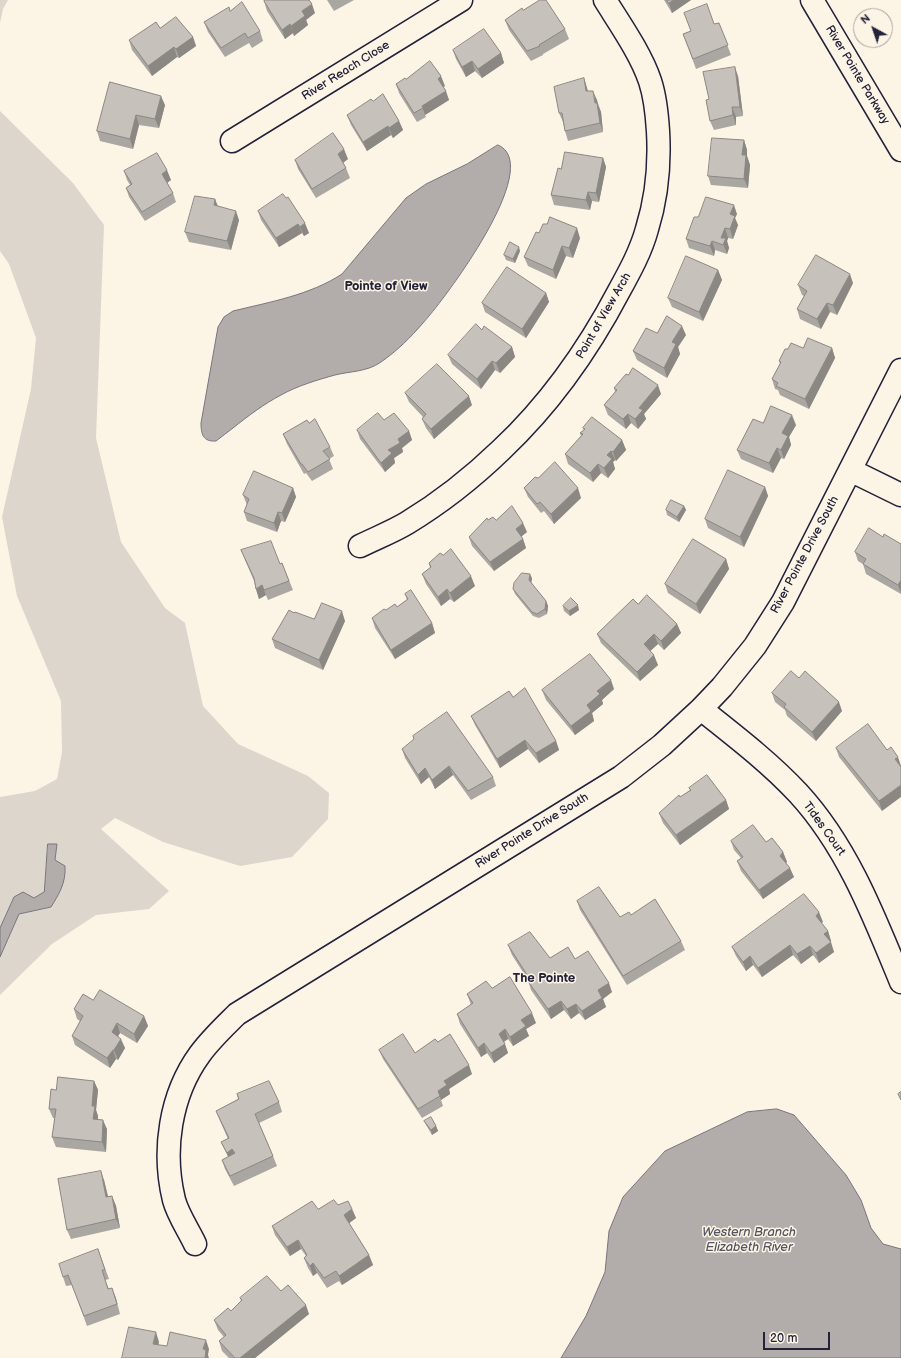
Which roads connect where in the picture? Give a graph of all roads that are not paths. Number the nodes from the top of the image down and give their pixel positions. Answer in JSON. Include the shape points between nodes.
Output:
{"nodes":[{"id":1,"x":461,"y":0,"type":"edge"},
{"id":2,"x":605,"y":0,"type":"edge"},
{"id":3,"x":812,"y":0,"type":"edge"},
{"id":4,"x":232,"y":141,"type":"dead end"},
{"id":5,"x":901,"y":150,"type":"edge"},
{"id":6,"x":901,"y":370,"type":"edge"},
{"id":7,"x":850,"y":470,"type":"junction"},
{"id":8,"x":901,"y":495,"type":"edge"},
{"id":9,"x":360,"y":546,"type":"dead end"},
{"id":10,"x":701,"y":709,"type":"junction"},
{"id":11,"x":901,"y":982,"type":"edge"},
{"id":12,"x":195,"y":1244,"type":"dead end"}],
"edges":[{"from":1,"to":4,"type":"street","name":"River Reach Close"},
{"from":2,"to":9,"type":"street","name":"Point of View Arch","via":[[626,33],[650,81],[657,118],[659,155],[656,192],[637,258],[604,320],[574,367],[507,445],[456,489],[406,524]]},
{"from":3,"to":5,"type":"street","name":"River Pointe Parkway"},
{"from":6,"to":7,"type":"street","name":"River Pointe Drive South"},
{"from":7,"to":8,"type":"street"},
{"from":7,"to":10,"type":"street","name":"River Pointe Drive South","via":[[783,602],[754,646]]},
{"from":10,"to":11,"type":"street","name":"Tides Court","via":[[765,760],[799,794],[828,830],[848,862]]},
{"from":10,"to":12,"type":"street","name":"River Pointe Drive South","via":[[662,745],[621,777],[237,1014],[214,1035],[186,1077],[175,1106],[169,1137],[168,1162],[174,1201]]}]}
